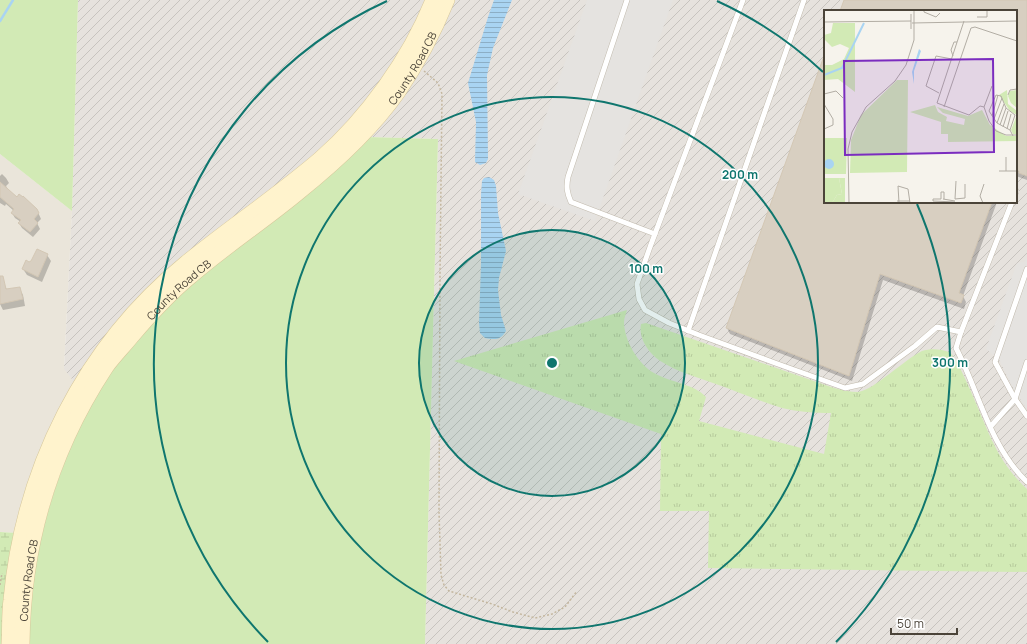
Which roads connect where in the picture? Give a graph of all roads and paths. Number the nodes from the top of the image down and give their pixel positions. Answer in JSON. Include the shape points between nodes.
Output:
{"nodes":[{"id":1,"x":434,"y":0,"type":"edge"},
{"id":2,"x":447,"y":0,"type":"edge"},
{"id":3,"x":627,"y":0,"type":"edge"},
{"id":4,"x":743,"y":0,"type":"edge"},
{"id":5,"x":804,"y":0,"type":"edge"},
{"id":6,"x":414,"y":64,"type":"junction"},
{"id":7,"x":1012,"y":203,"type":"edge"},
{"id":8,"x":655,"y":234,"type":"junction"},
{"id":9,"x":1027,"y":269,"type":"edge"},
{"id":10,"x":688,"y":331,"type":"junction"},
{"id":11,"x":960,"y":332,"type":"junction"},
{"id":12,"x":1027,"y":362,"type":"edge"},
{"id":13,"x":1015,"y":399,"type":"junction"},
{"id":14,"x":1027,"y":416,"type":"edge"},
{"id":15,"x":990,"y":426,"type":"junction"},
{"id":16,"x":1027,"y":482,"type":"edge"},
{"id":17,"x":577,"y":591,"type":"dead end"},
{"id":18,"x":9,"y":644,"type":"edge"},
{"id":19,"x":22,"y":644,"type":"edge"}],
"edges":[{"from":1,"to":18,"type":"main road","name":"County Road CB","via":[[385,86],[339,141],[292,182],[161,285],[114,335],[79,386],[62,417],[33,489],[14,571]]},
{"from":2,"to":6,"type":"main road","name":"County Road CB","via":[[432,34]]},
{"from":3,"to":8,"type":"lane","via":[[568,177],[567,194],[571,202]]},
{"from":4,"to":8,"type":"lane"},
{"from":5,"to":10,"type":"lane"},
{"from":6,"to":17,"type":"path","via":[[438,83],[442,94],[440,575],[449,591],[535,618],[552,614],[565,607]]},
{"from":6,"to":19,"type":"main road","name":"County Road CB","via":[[397,93],[352,145],[299,192],[190,276],[146,320],[108,365],[72,426],[47,489],[26,574]]},
{"from":7,"to":11,"type":"lane"},
{"from":8,"to":10,"type":"lane","via":[[637,284],[639,299],[645,310]]},
{"from":9,"to":13,"type":"lane","via":[[995,362]]},
{"from":10,"to":11,"type":"lane","via":[[845,388],[863,384],[937,327]]},
{"from":11,"to":15,"type":"lane","via":[[956,348]]},
{"from":12,"to":13,"type":"lane"},
{"from":13,"to":14,"type":"lane"},
{"from":13,"to":15,"type":"lane"},
{"from":15,"to":16,"type":"lane","via":[[1006,458]]}]}
